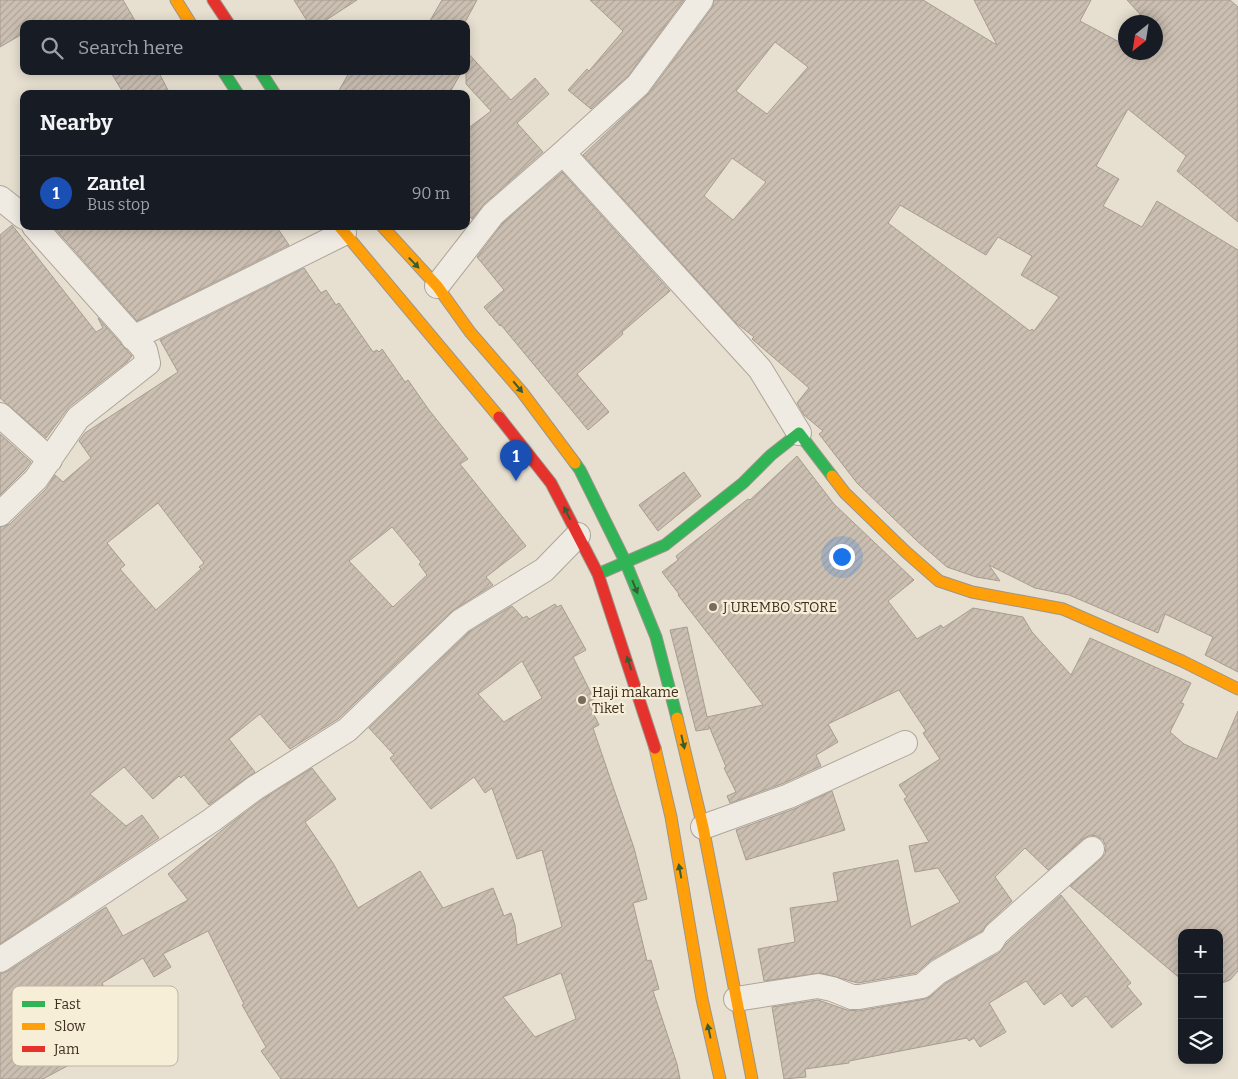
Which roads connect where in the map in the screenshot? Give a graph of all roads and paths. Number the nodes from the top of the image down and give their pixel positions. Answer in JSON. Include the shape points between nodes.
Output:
{"nodes":[{"id":1,"x":176,"y":0,"type":"edge"},
{"id":2,"x":213,"y":0,"type":"edge"},
{"id":3,"x":701,"y":0,"type":"edge"},
{"id":4,"x":188,"y":20,"type":"edge"},
{"id":5,"x":226,"y":20,"type":"edge"},
{"id":6,"x":226,"y":75,"type":"edge"},
{"id":7,"x":263,"y":75,"type":"edge"},
{"id":8,"x":235,"y":90,"type":"edge"},
{"id":9,"x":273,"y":90,"type":"edge"},
{"id":10,"x":563,"y":153,"type":"junction"},
{"id":11,"x":0,"y":198,"type":"edge"},
{"id":12,"x":20,"y":215,"type":"edge"},
{"id":13,"x":40,"y":230,"type":"edge"},
{"id":14,"x":341,"y":230,"type":"edge"},
{"id":15,"x":386,"y":230,"type":"edge"},
{"id":16,"x":436,"y":286,"type":"junction"},
{"id":17,"x":133,"y":338,"type":"junction"},
{"id":18,"x":0,"y":415,"type":"edge"},
{"id":19,"x":799,"y":433,"type":"junction"},
{"id":20,"x":50,"y":460,"type":"junction"},
{"id":21,"x":0,"y":514,"type":"edge"},
{"id":22,"x":578,"y":535,"type":"junction"},
{"id":23,"x":625,"y":561,"type":"junction"},
{"id":24,"x":598,"y":574,"type":"junction"},
{"id":25,"x":1238,"y":689,"type":"edge"},
{"id":26,"x":904,"y":743,"type":"dead end"},
{"id":27,"x":703,"y":827,"type":"junction"},
{"id":28,"x":1092,"y":849,"type":"dead end"},
{"id":29,"x":0,"y":960,"type":"edge"},
{"id":30,"x":736,"y":999,"type":"junction"},
{"id":31,"x":720,"y":1079,"type":"edge"},
{"id":32,"x":752,"y":1079,"type":"edge"}],
"edges":[{"from":1,"to":4,"type":"main road"},
{"from":2,"to":5,"type":"main road"},
{"from":3,"to":10,"type":"street","via":[[638,85]]},
{"from":6,"to":8,"type":"main road"},
{"from":7,"to":9,"type":"main road"},
{"from":10,"to":16,"type":"street","via":[[493,214]]},
{"from":10,"to":19,"type":"street","via":[[760,369]]},
{"from":11,"to":12,"type":"street"},
{"from":13,"to":17,"type":"street"},
{"from":14,"to":17,"type":"street"},
{"from":22,"to":14,"type":"main road","one_way":true,"via":[[552,482]]},
{"from":15,"to":16,"type":"main road","one_way":true},
{"from":16,"to":23,"type":"main road","one_way":true,"via":[[580,470]]},
{"from":17,"to":20,"type":"street","via":[[145,350],[148,364],[78,418]]},
{"from":18,"to":20,"type":"street"},
{"from":19,"to":23,"type":"main road","via":[[665,545]]},
{"from":19,"to":25,"type":"main road","via":[[845,493],[939,581],[972,592],[1063,609]]},
{"from":20,"to":21,"type":"street","via":[[36,479]]},
{"from":22,"to":24,"type":"main road"},
{"from":22,"to":29,"type":"street","via":[[544,570],[461,621],[347,730]]},
{"from":23,"to":24,"type":"main road"},
{"from":23,"to":27,"type":"main road","one_way":true,"via":[[656,637]]},
{"from":31,"to":24,"type":"main road","one_way":true,"via":[[653,737]]},
{"from":26,"to":27,"type":"street","via":[[790,796]]},
{"from":27,"to":30,"type":"main road"},
{"from":28,"to":30,"type":"street","via":[[992,941],[938,972],[922,986],[852,997],[818,986]]},
{"from":30,"to":32,"type":"main road"}]}
